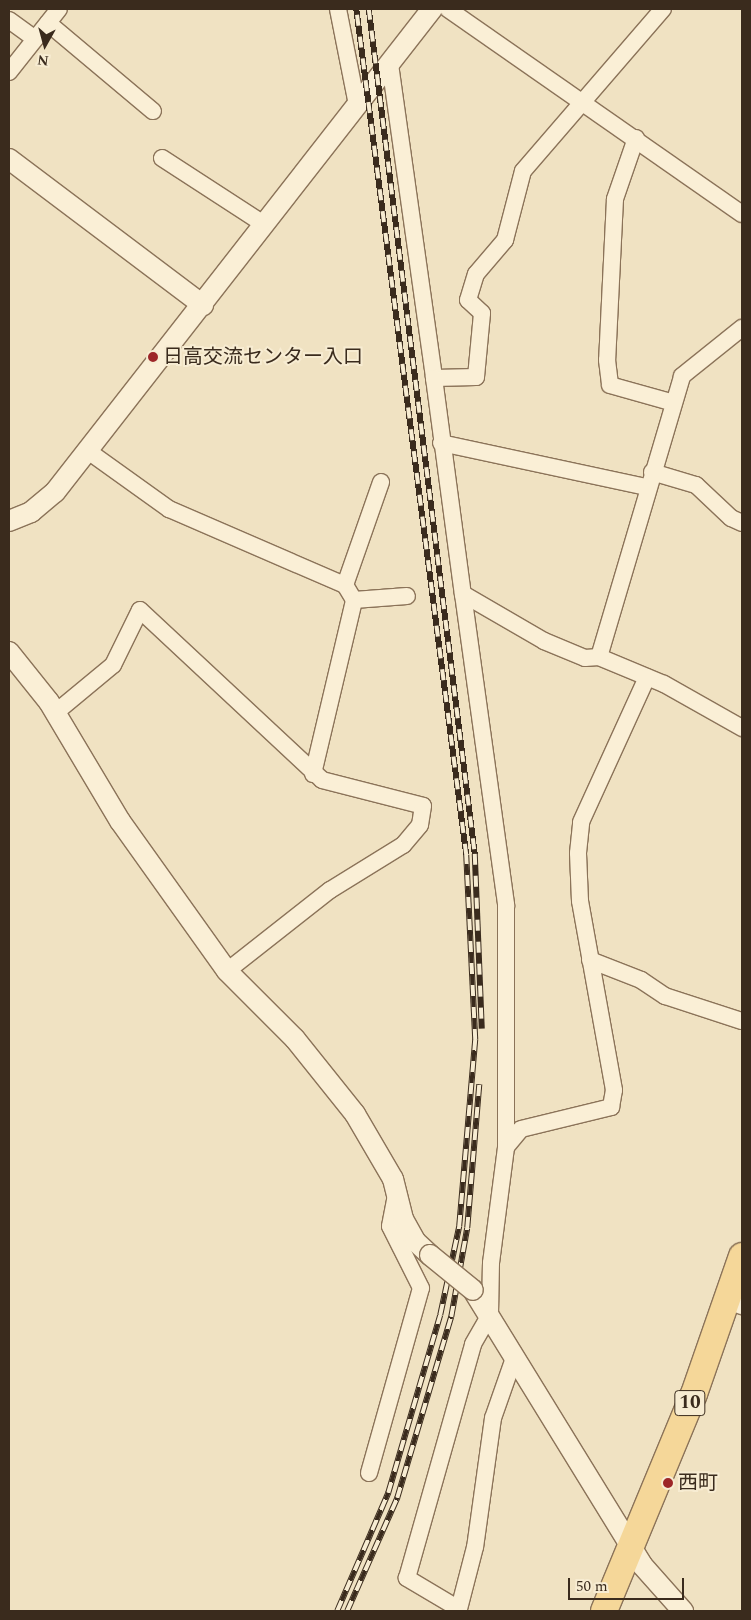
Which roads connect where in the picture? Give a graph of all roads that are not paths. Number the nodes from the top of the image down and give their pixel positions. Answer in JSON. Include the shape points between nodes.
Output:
{"nodes":[{"id":1,"x":59,"y":9,"type":"edge"},
{"id":2,"x":338,"y":9,"type":"edge"},
{"id":3,"x":432,"y":9,"type":"edge"},
{"id":4,"x":448,"y":9,"type":"edge"},
{"id":5,"x":664,"y":9,"type":"edge"},
{"id":6,"x":9,"y":20,"type":"edge"},
{"id":7,"x":48,"y":23,"type":"junction"},
{"id":8,"x":35,"y":39,"type":"junction"},
{"id":9,"x":390,"y":64,"type":"junction"},
{"id":10,"x":9,"y":72,"type":"edge"},
{"id":11,"x":586,"y":102,"type":"junction"},
{"id":12,"x":357,"y":105,"type":"junction"},
{"id":13,"x":153,"y":111,"type":"dead end"},
{"id":14,"x":636,"y":138,"type":"junction"},
{"id":15,"x":162,"y":158,"type":"dead end"},
{"id":16,"x":9,"y":159,"type":"edge"},
{"id":17,"x":742,"y":214,"type":"edge"},
{"id":18,"x":265,"y":225,"type":"junction"},
{"id":19,"x":203,"y":305,"type":"junction"},
{"id":20,"x":742,"y":328,"type":"edge"},
{"id":21,"x":434,"y":378,"type":"junction"},
{"id":22,"x":674,"y":403,"type":"junction"},
{"id":23,"x":441,"y":443,"type":"junction"},
{"id":24,"x":88,"y":451,"type":"junction"},
{"id":25,"x":650,"y":479,"type":"junction"},
{"id":26,"x":381,"y":482,"type":"dead end"},
{"id":27,"x":10,"y":519,"type":"edge"},
{"id":28,"x":742,"y":523,"type":"edge"},
{"id":29,"x":345,"y":585,"type":"junction"},
{"id":30,"x":463,"y":594,"type":"junction"},
{"id":31,"x":407,"y":596,"type":"dead end"},
{"id":32,"x":354,"y":600,"type":"junction"},
{"id":33,"x":9,"y":652,"type":"edge"},
{"id":34,"x":599,"y":657,"type":"junction"},
{"id":35,"x":646,"y":677,"type":"junction"},
{"id":36,"x":55,"y":713,"type":"junction"},
{"id":37,"x":742,"y":728,"type":"edge"},
{"id":38,"x":313,"y":774,"type":"junction"},
{"id":39,"x":590,"y":960,"type":"junction"},
{"id":40,"x":227,"y":971,"type":"junction"},
{"id":41,"x":742,"y":1022,"type":"edge"},
{"id":42,"x":506,"y":1147,"type":"junction"},
{"id":43,"x":396,"y":1193,"type":"junction"},
{"id":44,"x":742,"y":1256,"type":"edge"},
{"id":45,"x":735,"y":1304,"type":"edge"},
{"id":46,"x":490,"y":1314,"type":"junction"},
{"id":47,"x":513,"y":1361,"type":"junction"},
{"id":48,"x":369,"y":1473,"type":"dead end"},
{"id":49,"x":630,"y":1547,"type":"junction"},
{"id":50,"x":604,"y":1611,"type":"edge"},
{"id":51,"x":683,"y":1611,"type":"edge"}],
"edges":[{"from":1,"to":7,"type":"street"},
{"from":2,"to":12,"type":"street"},
{"from":3,"to":9,"type":"street"},
{"from":4,"to":11,"type":"street"},
{"from":5,"to":11,"type":"street"},
{"from":6,"to":8,"type":"street"},
{"from":7,"to":8,"type":"street"},
{"from":7,"to":13,"type":"street"},
{"from":8,"to":10,"type":"street"},
{"from":9,"to":12,"type":"street"},
{"from":9,"to":21,"type":"street"},
{"from":11,"to":14,"type":"street"},
{"from":11,"to":21,"type":"street","via":[[523,171],[505,240],[476,274],[468,300],[482,314],[476,377]]},
{"from":12,"to":18,"type":"street"},
{"from":14,"to":17,"type":"street"},
{"from":14,"to":22,"type":"street","via":[[615,199],[607,360],[610,384]]},
{"from":15,"to":18,"type":"street"},
{"from":16,"to":19,"type":"street"},
{"from":18,"to":19,"type":"street"},
{"from":19,"to":24,"type":"street"},
{"from":20,"to":22,"type":"street","via":[[682,376]]},
{"from":21,"to":23,"type":"street"},
{"from":22,"to":25,"type":"street"},
{"from":23,"to":25,"type":"street"},
{"from":23,"to":30,"type":"street"},
{"from":24,"to":27,"type":"street","via":[[46,502]]},
{"from":24,"to":29,"type":"street","via":[[169,510]]},
{"from":25,"to":28,"type":"street","via":[[696,485],[731,518]]},
{"from":25,"to":34,"type":"street"},
{"from":26,"to":29,"type":"street"},
{"from":29,"to":32,"type":"street"},
{"from":30,"to":34,"type":"street","via":[[544,641],[585,658]]},
{"from":30,"to":42,"type":"street","via":[[506,905]]},
{"from":31,"to":32,"type":"street"},
{"from":32,"to":38,"type":"street"},
{"from":33,"to":36,"type":"street"},
{"from":34,"to":35,"type":"street"},
{"from":35,"to":37,"type":"street"},
{"from":35,"to":39,"type":"street","via":[[581,822],[580,900]]},
{"from":36,"to":38,"type":"street","via":[[113,665],[140,610]]},
{"from":36,"to":40,"type":"street","via":[[120,821]]},
{"from":38,"to":40,"type":"street","via":[[322,780],[415,803],[423,806],[425,812],[403,845],[330,890]]},
{"from":39,"to":41,"type":"street","via":[[641,980],[665,996]]},
{"from":39,"to":42,"type":"street","via":[[614,1090],[611,1107],[521,1130]]},
{"from":40,"to":43,"type":"street","via":[[295,1039],[355,1114],[392,1179]]},
{"from":42,"to":46,"type":"street","via":[[490,1263]]},
{"from":43,"to":46,"type":"street","bridge":true,"via":[[403,1220],[415,1241],[473,1290]]},
{"from":43,"to":48,"type":"street","via":[[390,1226],[421,1288]]},
{"from":44,"to":45,"type":"main road","number":"10"},
{"from":45,"to":49,"type":"main road","number":"10"},
{"from":46,"to":47,"type":"street"},
{"from":46,"to":47,"type":"street","via":[[473,1344],[407,1578],[459,1609],[475,1547],[490,1434]]},
{"from":47,"to":49,"type":"street"},
{"from":49,"to":50,"type":"main road","number":"10"},
{"from":49,"to":51,"type":"street","via":[[655,1583]]}]}
